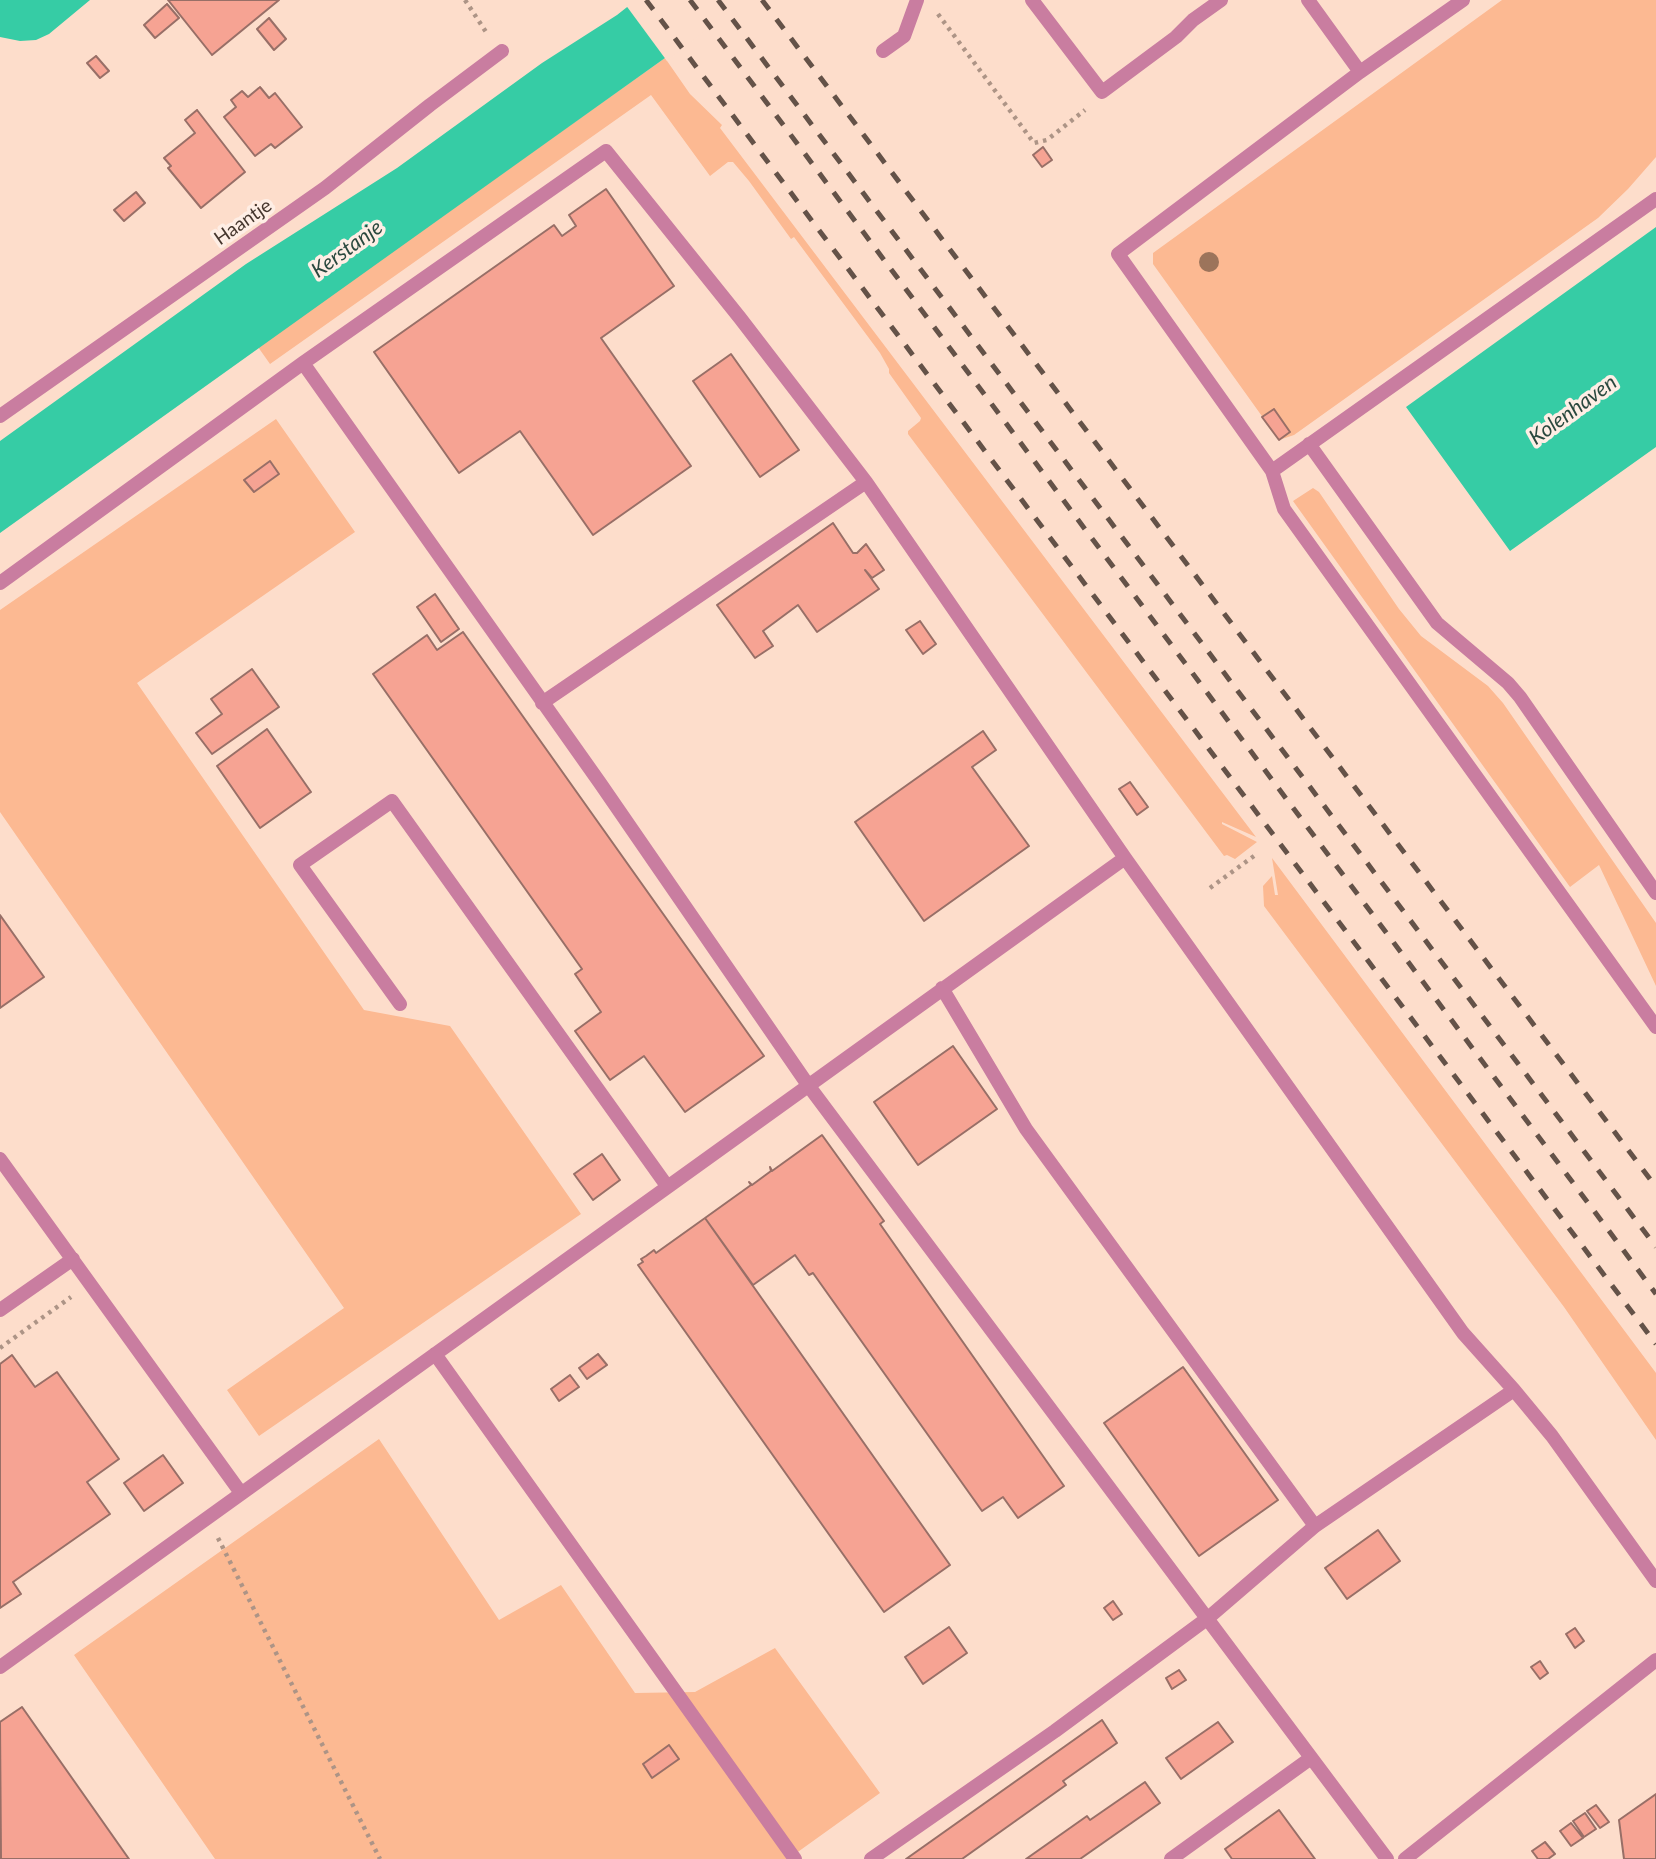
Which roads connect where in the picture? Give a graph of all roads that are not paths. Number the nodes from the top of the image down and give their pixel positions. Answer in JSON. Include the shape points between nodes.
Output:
{"nodes":[{"id":1,"x":917,"y":0,"type":"edge"},
{"id":2,"x":1032,"y":0,"type":"edge"},
{"id":3,"x":1221,"y":0,"type":"edge"},
{"id":4,"x":1308,"y":0,"type":"edge"},
{"id":5,"x":1462,"y":0,"type":"edge"},
{"id":6,"x":502,"y":51,"type":"road end"},
{"id":7,"x":883,"y":51,"type":"dead end"},
{"id":8,"x":1360,"y":72,"type":"junction"},
{"id":9,"x":1656,"y":199,"type":"edge"},
{"id":10,"x":303,"y":363,"type":"junction"},
{"id":11,"x":0,"y":416,"type":"edge"},
{"id":12,"x":1309,"y":444,"type":"junction"},
{"id":13,"x":1272,"y":471,"type":"junction"},
{"id":14,"x":866,"y":482,"type":"junction"},
{"id":15,"x":0,"y":583,"type":"edge"},
{"id":16,"x":542,"y":703,"type":"junction"},
{"id":17,"x":1125,"y":858,"type":"junction"},
{"id":18,"x":1656,"y":893,"type":"edge"},
{"id":19,"x":942,"y":988,"type":"junction"},
{"id":20,"x":400,"y":1004,"type":"dead end"},
{"id":21,"x":1656,"y":1027,"type":"edge"},
{"id":22,"x":808,"y":1085,"type":"junction"},
{"id":23,"x":0,"y":1159,"type":"edge"},
{"id":24,"x":667,"y":1186,"type":"junction"},
{"id":25,"x":72,"y":1259,"type":"junction"},
{"id":26,"x":0,"y":1310,"type":"edge"},
{"id":27,"x":435,"y":1354,"type":"junction"},
{"id":28,"x":1514,"y":1390,"type":"junction"},
{"id":29,"x":241,"y":1493,"type":"junction"},
{"id":30,"x":1315,"y":1526,"type":"junction"},
{"id":31,"x":1656,"y":1581,"type":"edge"},
{"id":32,"x":1209,"y":1618,"type":"junction"},
{"id":33,"x":1656,"y":1660,"type":"edge"},
{"id":34,"x":0,"y":1667,"type":"edge"},
{"id":35,"x":1311,"y":1758,"type":"junction"},
{"id":36,"x":795,"y":1859,"type":"edge"},
{"id":37,"x":871,"y":1859,"type":"edge"},
{"id":38,"x":1171,"y":1859,"type":"edge"},
{"id":39,"x":1387,"y":1859,"type":"edge"},
{"id":40,"x":1405,"y":1859,"type":"edge"}],
"edges":[{"from":1,"to":7,"type":"street","via":[[904,36]]},
{"from":2,"to":3,"type":"street","via":[[1102,92]]},
{"from":4,"to":8,"type":"street"},
{"from":5,"to":8,"type":"street"},
{"from":6,"to":11,"type":"street","name":"Haantje","via":[[325,188]]},
{"from":8,"to":13,"type":"street","via":[[1118,254]]},
{"from":9,"to":12,"type":"street"},
{"from":10,"to":14,"type":"street","via":[[606,151]]},
{"from":10,"to":15,"type":"street"},
{"from":10,"to":16,"type":"street"},
{"from":12,"to":13,"type":"street"},
{"from":12,"to":18,"type":"street","via":[[1437,623],[1520,697]]},
{"from":13,"to":21,"type":"street","via":[[1284,509]]},
{"from":14,"to":16,"type":"street"},
{"from":14,"to":17,"type":"street"},
{"from":16,"to":22,"type":"street"},
{"from":17,"to":19,"type":"street"},
{"from":17,"to":28,"type":"street","via":[[1462,1333]]},
{"from":19,"to":22,"type":"street"},
{"from":19,"to":30,"type":"street","via":[[1026,1129]]},
{"from":20,"to":24,"type":"street","via":[[300,864],[392,801]]},
{"from":22,"to":24,"type":"street"},
{"from":22,"to":32,"type":"street"},
{"from":23,"to":25,"type":"street"},
{"from":24,"to":27,"type":"street"},
{"from":25,"to":26,"type":"street"},
{"from":25,"to":29,"type":"street"},
{"from":27,"to":29,"type":"street"},
{"from":27,"to":36,"type":"street"},
{"from":28,"to":30,"type":"street"},
{"from":28,"to":31,"type":"street"},
{"from":29,"to":34,"type":"street"},
{"from":30,"to":32,"type":"street"},
{"from":32,"to":35,"type":"street"},
{"from":32,"to":37,"type":"street"},
{"from":33,"to":40,"type":"street"},
{"from":35,"to":38,"type":"street"},
{"from":35,"to":39,"type":"street"}]}
